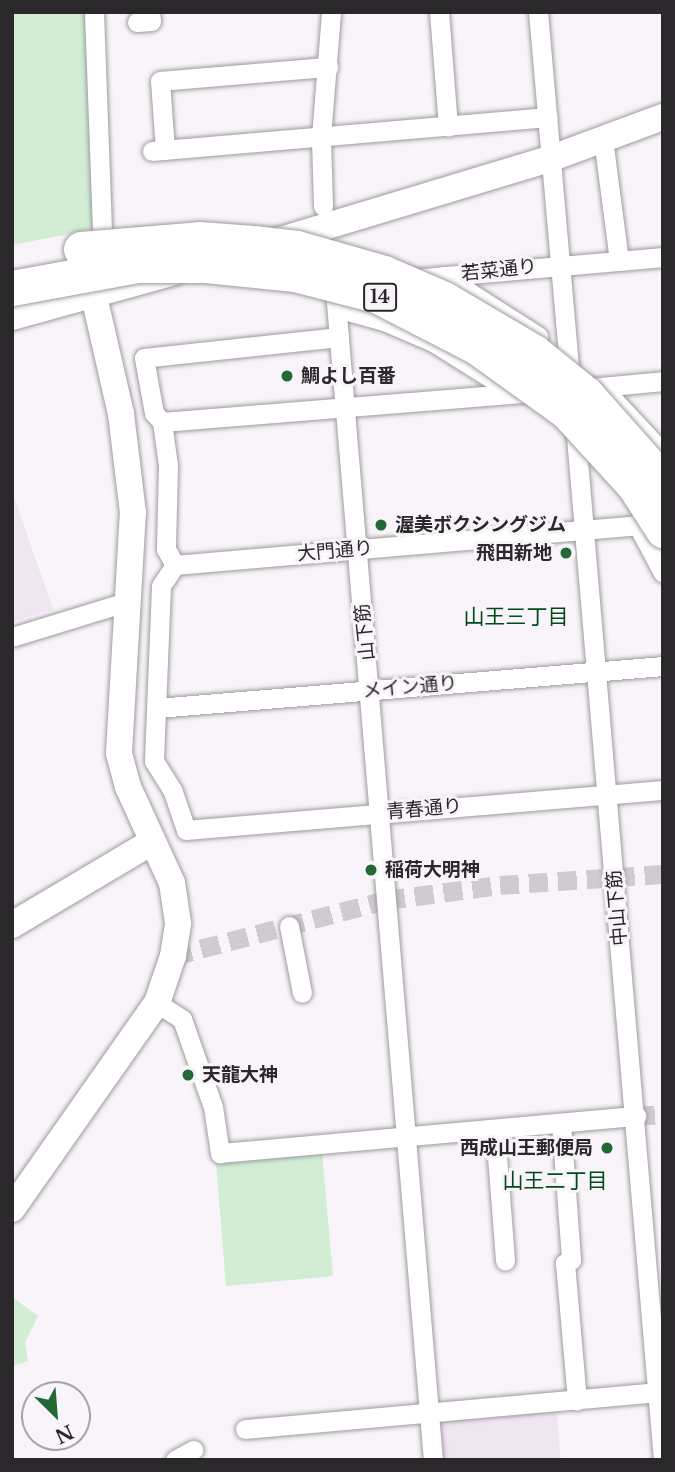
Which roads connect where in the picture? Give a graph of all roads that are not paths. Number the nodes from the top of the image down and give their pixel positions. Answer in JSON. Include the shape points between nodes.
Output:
{"nodes":[{"id":1,"x":94,"y":12,"type":"edge"},
{"id":2,"x":331,"y":12,"type":"edge"},
{"id":3,"x":439,"y":12,"type":"edge"},
{"id":4,"x":538,"y":12,"type":"edge"},
{"id":5,"x":328,"y":66,"type":"junction"},
{"id":6,"x":548,"y":117,"type":"junction"},
{"id":7,"x":663,"y":117,"type":"edge"},
{"id":8,"x":448,"y":127,"type":"junction"},
{"id":9,"x":321,"y":137,"type":"junction"},
{"id":10,"x":603,"y":139,"type":"junction"},
{"id":11,"x":552,"y":158,"type":"junction"},
{"id":12,"x":323,"y":206,"type":"dead end"},
{"id":13,"x":331,"y":249,"type":"dead end"},
{"id":14,"x":663,"y":257,"type":"edge"},
{"id":15,"x":619,"y":260,"type":"junction"},
{"id":16,"x":12,"y":264,"type":"edge"},
{"id":17,"x":560,"y":264,"type":"junction"},
{"id":18,"x":444,"y":276,"type":"junction"},
{"id":19,"x":12,"y":288,"type":"edge"},
{"id":20,"x":94,"y":296,"type":"junction"},
{"id":21,"x":336,"y":298,"type":"junction"},
{"id":22,"x":12,"y":317,"type":"edge"},
{"id":23,"x":12,"y":330,"type":"edge"},
{"id":24,"x":339,"y":338,"type":"junction"},
{"id":25,"x":568,"y":357,"type":"junction"},
{"id":26,"x":663,"y":381,"type":"edge"},
{"id":27,"x":601,"y":387,"type":"junction"},
{"id":28,"x":571,"y":390,"type":"junction"},
{"id":29,"x":516,"y":394,"type":"junction"},
{"id":30,"x":345,"y":406,"type":"junction"},
{"id":31,"x":162,"y":422,"type":"junction"},
{"id":32,"x":663,"y":453,"type":"edge"},
{"id":33,"x":663,"y":481,"type":"edge"},
{"id":34,"x":663,"y":523,"type":"edge"},
{"id":35,"x":650,"y":527,"type":"edge"},
{"id":36,"x":585,"y":530,"type":"junction"},
{"id":37,"x":357,"y":550,"type":"junction"},
{"id":38,"x":175,"y":565,"type":"junction"},
{"id":39,"x":663,"y":573,"type":"edge"},
{"id":40,"x":126,"y":602,"type":"junction"},
{"id":41,"x":12,"y":637,"type":"edge"},
{"id":42,"x":663,"y":666,"type":"edge"},
{"id":43,"x":597,"y":671,"type":"junction"},
{"id":44,"x":371,"y":690,"type":"junction"},
{"id":45,"x":157,"y":708,"type":"junction"},
{"id":46,"x":663,"y":790,"type":"edge"},
{"id":47,"x":607,"y":794,"type":"junction"},
{"id":48,"x":380,"y":813,"type":"junction"},
{"id":49,"x":152,"y":842,"type":"junction"},
{"id":50,"x":12,"y":925,"type":"edge"},
{"id":51,"x":289,"y":926,"type":"dead end"},
{"id":52,"x":302,"y":993,"type":"dead end"},
{"id":53,"x":157,"y":1003,"type":"junction"},
{"id":54,"x":636,"y":1116,"type":"junction"},
{"id":55,"x":561,"y":1123,"type":"junction"},
{"id":56,"x":495,"y":1130,"type":"junction"},
{"id":57,"x":406,"y":1138,"type":"junction"},
{"id":58,"x":12,"y":1209,"type":"edge"},
{"id":59,"x":505,"y":1261,"type":"dead end"},
{"id":60,"x":660,"y":1393,"type":"edge"},
{"id":61,"x":578,"y":1400,"type":"junction"},
{"id":62,"x":429,"y":1415,"type":"junction"},
{"id":63,"x":245,"y":1429,"type":"dead end"},
{"id":64,"x":193,"y":1450,"type":"dead end"},
{"id":65,"x":175,"y":1460,"type":"edge"},
{"id":66,"x":433,"y":1460,"type":"edge"},
{"id":67,"x":663,"y":1460,"type":"edge"}],
"edges":[{"from":1,"to":20,"type":"street","via":[[103,230]]},
{"from":2,"to":5,"type":"street"},
{"from":3,"to":8,"type":"street"},
{"from":4,"to":6,"type":"street","name":"中山下筋"},
{"from":5,"to":9,"type":"street"},
{"from":5,"to":9,"type":"street","via":[[160,81],[158,151]]},
{"from":6,"to":8,"type":"street"},
{"from":6,"to":11,"type":"street","name":"中山下筋"},
{"from":7,"to":10,"type":"street"},
{"from":8,"to":9,"type":"street"},
{"from":9,"to":12,"type":"street"},
{"from":10,"to":11,"type":"street"},
{"from":10,"to":15,"type":"street"},
{"from":11,"to":17,"type":"street","name":"中山下筋"},
{"from":11,"to":20,"type":"street"},
{"from":13,"to":21,"type":"street","name":"山下筋"},
{"from":14,"to":15,"type":"street","name":"若菜通り"},
{"from":15,"to":17,"type":"street","name":"若菜通り"},
{"from":16,"to":33,"type":"highway","number":"14","bridge":true,"via":[[132,241],[199,239],[298,248],[341,258],[444,299],[534,352],[586,394]]},
{"from":17,"to":18,"type":"street","name":"若菜通り"},
{"from":17,"to":25,"type":"street","name":"中山下筋"},
{"from":18,"to":21,"type":"street","name":"若菜通り"},
{"from":18,"to":25,"type":"street"},
{"from":19,"to":35,"type":"highway","number":"14","bridge":true,"via":[[137,265],[206,265],[295,274],[376,295],[477,347],[567,412],[634,485]]},
{"from":20,"to":22,"type":"street"},
{"from":20,"to":23,"type":"street","via":[[59,315]]},
{"from":20,"to":40,"type":"street","via":[[129,465],[133,513]]},
{"from":21,"to":24,"type":"street","name":"山下筋"},
{"from":21,"to":29,"type":"street","via":[[433,342]]},
{"from":24,"to":30,"type":"street","name":"山下筋"},
{"from":24,"to":31,"type":"street","via":[[144,358],[154,414]]},
{"from":25,"to":28,"type":"street","name":"中山下筋"},
{"from":26,"to":27,"type":"street"},
{"from":27,"to":28,"type":"street"},
{"from":27,"to":32,"type":"street"},
{"from":28,"to":29,"type":"street"},
{"from":28,"to":36,"type":"street","name":"中山下筋"},
{"from":29,"to":30,"type":"street"},
{"from":30,"to":31,"type":"street"},
{"from":30,"to":37,"type":"street","name":"山下筋"},
{"from":31,"to":38,"type":"street","via":[[167,465],[166,549]]},
{"from":34,"to":35,"type":"street","name":"大門通り"},
{"from":35,"to":36,"type":"street","name":"大門通り"},
{"from":35,"to":39,"type":"street"},
{"from":36,"to":37,"type":"street","name":"大門通り"},
{"from":36,"to":43,"type":"street","name":"中山下筋"},
{"from":37,"to":38,"type":"street","name":"大門通り"},
{"from":37,"to":44,"type":"street","name":"山下筋"},
{"from":38,"to":45,"type":"street","via":[[161,586]]},
{"from":40,"to":41,"type":"street"},
{"from":40,"to":49,"type":"street","via":[[119,753]]},
{"from":42,"to":43,"type":"street","name":"メイン通り"},
{"from":43,"to":44,"type":"street","name":"メイン通り"},
{"from":43,"to":47,"type":"street","name":"中山下筋"},
{"from":44,"to":45,"type":"street","name":"メイン通り"},
{"from":44,"to":48,"type":"street","name":"山下筋"},
{"from":45,"to":48,"type":"street","name":"青春通り","via":[[154,761],[173,792],[186,830]]},
{"from":46,"to":47,"type":"street","name":"青春通り"},
{"from":47,"to":48,"type":"street","name":"青春通り"},
{"from":47,"to":54,"type":"street","name":"中山下筋"},
{"from":48,"to":57,"type":"street","name":"山下筋"},
{"from":49,"to":50,"type":"street"},
{"from":49,"to":53,"type":"street","via":[[172,884],[178,923],[173,956]]},
{"from":51,"to":52,"type":"street"},
{"from":53,"to":57,"type":"street","via":[[182,1019],[213,1107],[220,1153]]},
{"from":53,"to":58,"type":"street"},
{"from":54,"to":55,"type":"street"},
{"from":54,"to":60,"type":"street","name":"中山下筋"},
{"from":55,"to":56,"type":"street"},
{"from":55,"to":61,"type":"street","via":[[571,1260],[565,1263]]},
{"from":56,"to":57,"type":"street"},
{"from":56,"to":59,"type":"street"},
{"from":57,"to":62,"type":"street","name":"山下筋"},
{"from":60,"to":61,"type":"street"},
{"from":60,"to":67,"type":"street","name":"中山下筋"},
{"from":61,"to":62,"type":"street"},
{"from":62,"to":63,"type":"street"},
{"from":62,"to":66,"type":"street","name":"山下筋"},
{"from":64,"to":65,"type":"street"}]}
